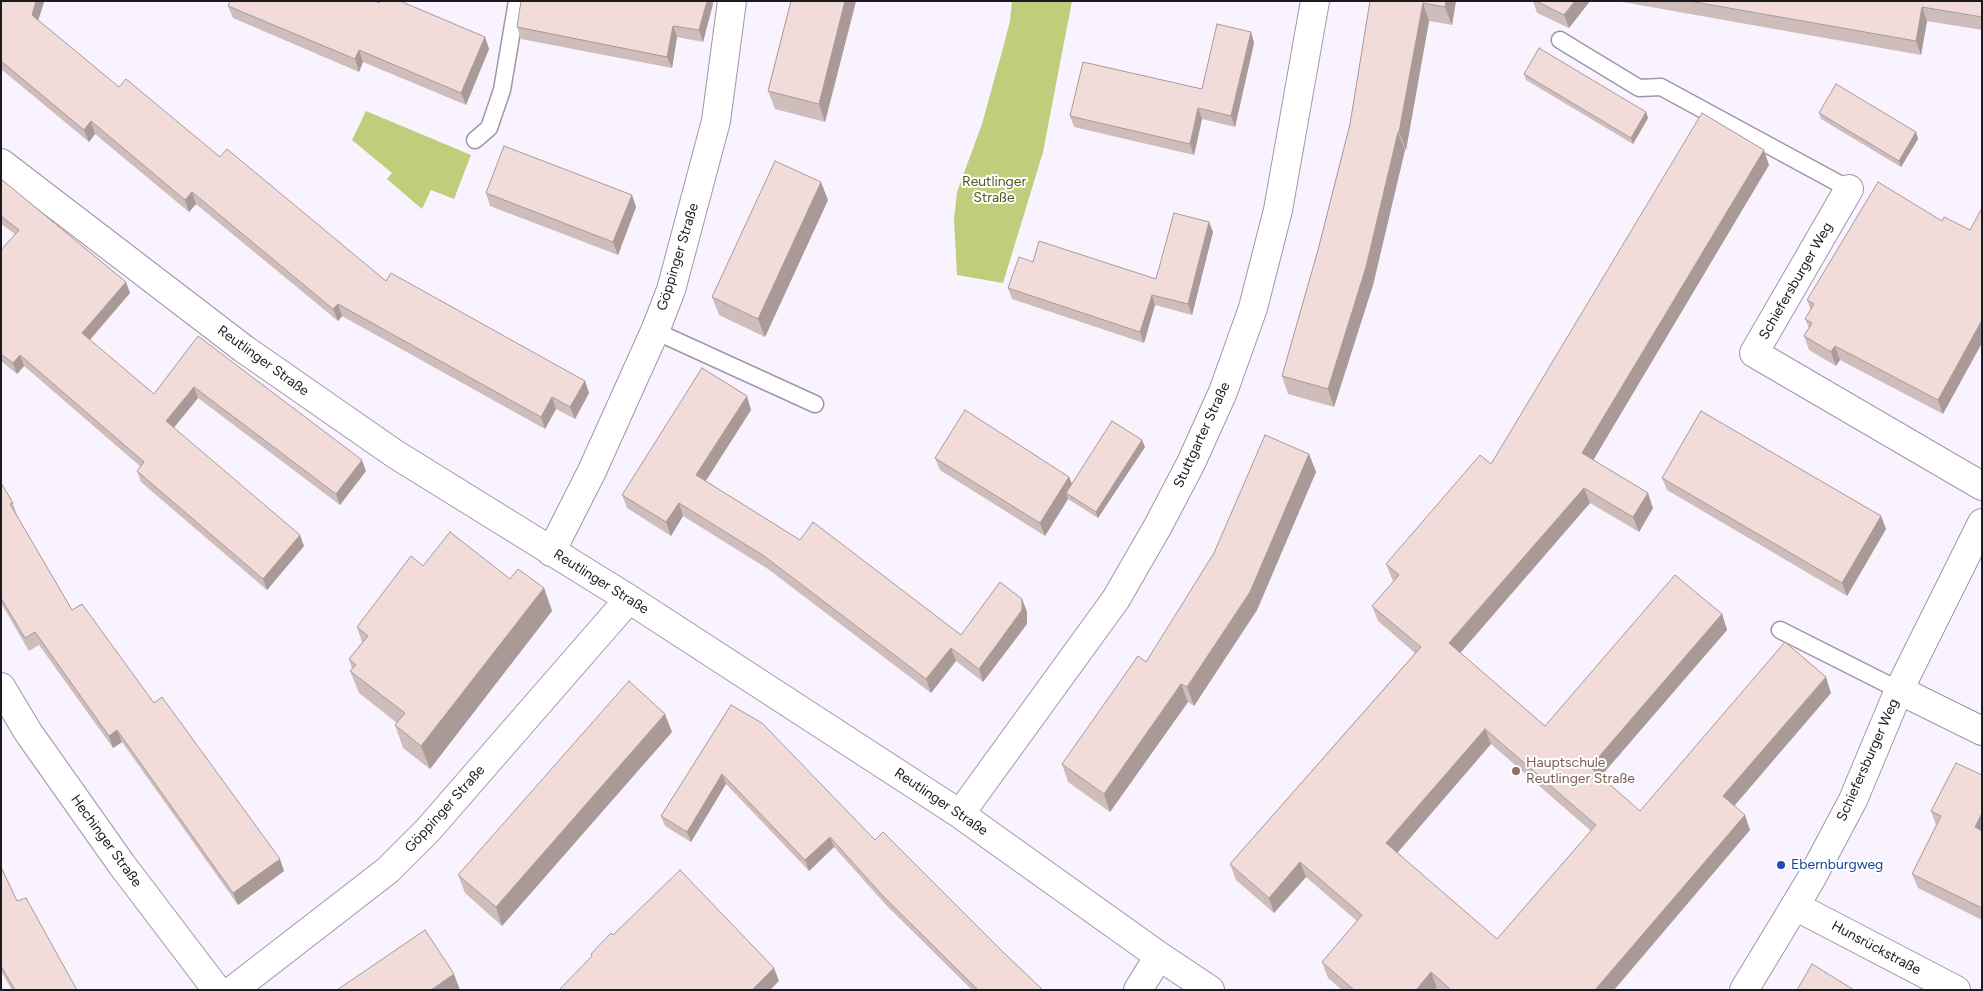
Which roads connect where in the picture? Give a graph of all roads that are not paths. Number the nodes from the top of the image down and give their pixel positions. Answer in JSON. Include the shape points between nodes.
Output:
{"nodes":[{"id":1,"x":517,"y":1,"type":"edge"},
{"id":2,"x":732,"y":1,"type":"edge"},
{"id":3,"x":1314,"y":1,"type":"edge"},
{"id":4,"x":1560,"y":40,"type":"dead end"},
{"id":5,"x":475,"y":140,"type":"dead end"},
{"id":6,"x":1,"y":163,"type":"edge"},
{"id":7,"x":1849,"y":189,"type":"joint"},
{"id":8,"x":655,"y":331,"type":"junction"},
{"id":9,"x":815,"y":404,"type":"dead end"},
{"id":10,"x":1982,"y":486,"type":"edge"},
{"id":11,"x":1982,"y":523,"type":"edge"},
{"id":12,"x":551,"y":552,"type":"junction"},
{"id":13,"x":629,"y":599,"type":"junction"},
{"id":14,"x":1780,"y":630,"type":"dead end"},
{"id":15,"x":1,"y":688,"type":"edge"},
{"id":16,"x":1899,"y":690,"type":"junction"},
{"id":17,"x":1982,"y":730,"type":"edge"},
{"id":18,"x":960,"y":814,"type":"junction"},
{"id":19,"x":1795,"y":906,"type":"junction"},
{"id":20,"x":1159,"y":956,"type":"junction"},
{"id":21,"x":217,"y":990,"type":"edge"},
{"id":22,"x":233,"y":990,"type":"edge"},
{"id":23,"x":1138,"y":990,"type":"edge"},
{"id":24,"x":1210,"y":990,"type":"edge"},
{"id":25,"x":1744,"y":990,"type":"edge"},
{"id":26,"x":1956,"y":990,"type":"edge"}],
"edges":[{"from":1,"to":5,"type":"lane","via":[[502,90],[489,128]]},
{"from":2,"to":8,"type":"street","name":"Göppinger Straße","via":[[716,121],[671,290]]},
{"from":3,"to":18,"type":"street","name":"Stuttgarter Straße","via":[[1278,210],[1253,308],[1223,392],[1183,479],[1116,599]]},
{"from":4,"to":7,"type":"lane","via":[[1639,88],[1661,87]]},
{"from":6,"to":12,"type":"street","name":"Reutlinger Straße","via":[[244,349],[395,454]]},
{"from":7,"to":10,"type":"street","name":"Schiefersburger Weg","via":[[1754,353]]},
{"from":8,"to":9,"type":"lane"},
{"from":8,"to":12,"type":"street","name":"Göppinger Straße","via":[[592,471]]},
{"from":11,"to":16,"type":"street","name":"Schiefersburger Weg"},
{"from":12,"to":13,"type":"street","name":"Reutlinger Straße"},
{"from":13,"to":18,"type":"street","name":"Reutlinger Straße"},
{"from":13,"to":22,"type":"street","name":"Göppinger Straße","via":[[428,830],[394,863]]},
{"from":14,"to":16,"type":"lane"},
{"from":15,"to":21,"type":"street","name":"Hechinger Straße","via":[[116,857]]},
{"from":16,"to":17,"type":"street"},
{"from":16,"to":19,"type":"street","name":"Schiefersburger Weg","via":[[1853,800]]},
{"from":18,"to":20,"type":"street","name":"Reutlinger Straße"},
{"from":19,"to":25,"type":"street","name":"Schiefersburger Weg"},
{"from":19,"to":26,"type":"street","name":"Hunsrückstraße"},
{"from":20,"to":23,"type":"street"},
{"from":20,"to":24,"type":"street","name":"Reutlinger Straße"}]}
